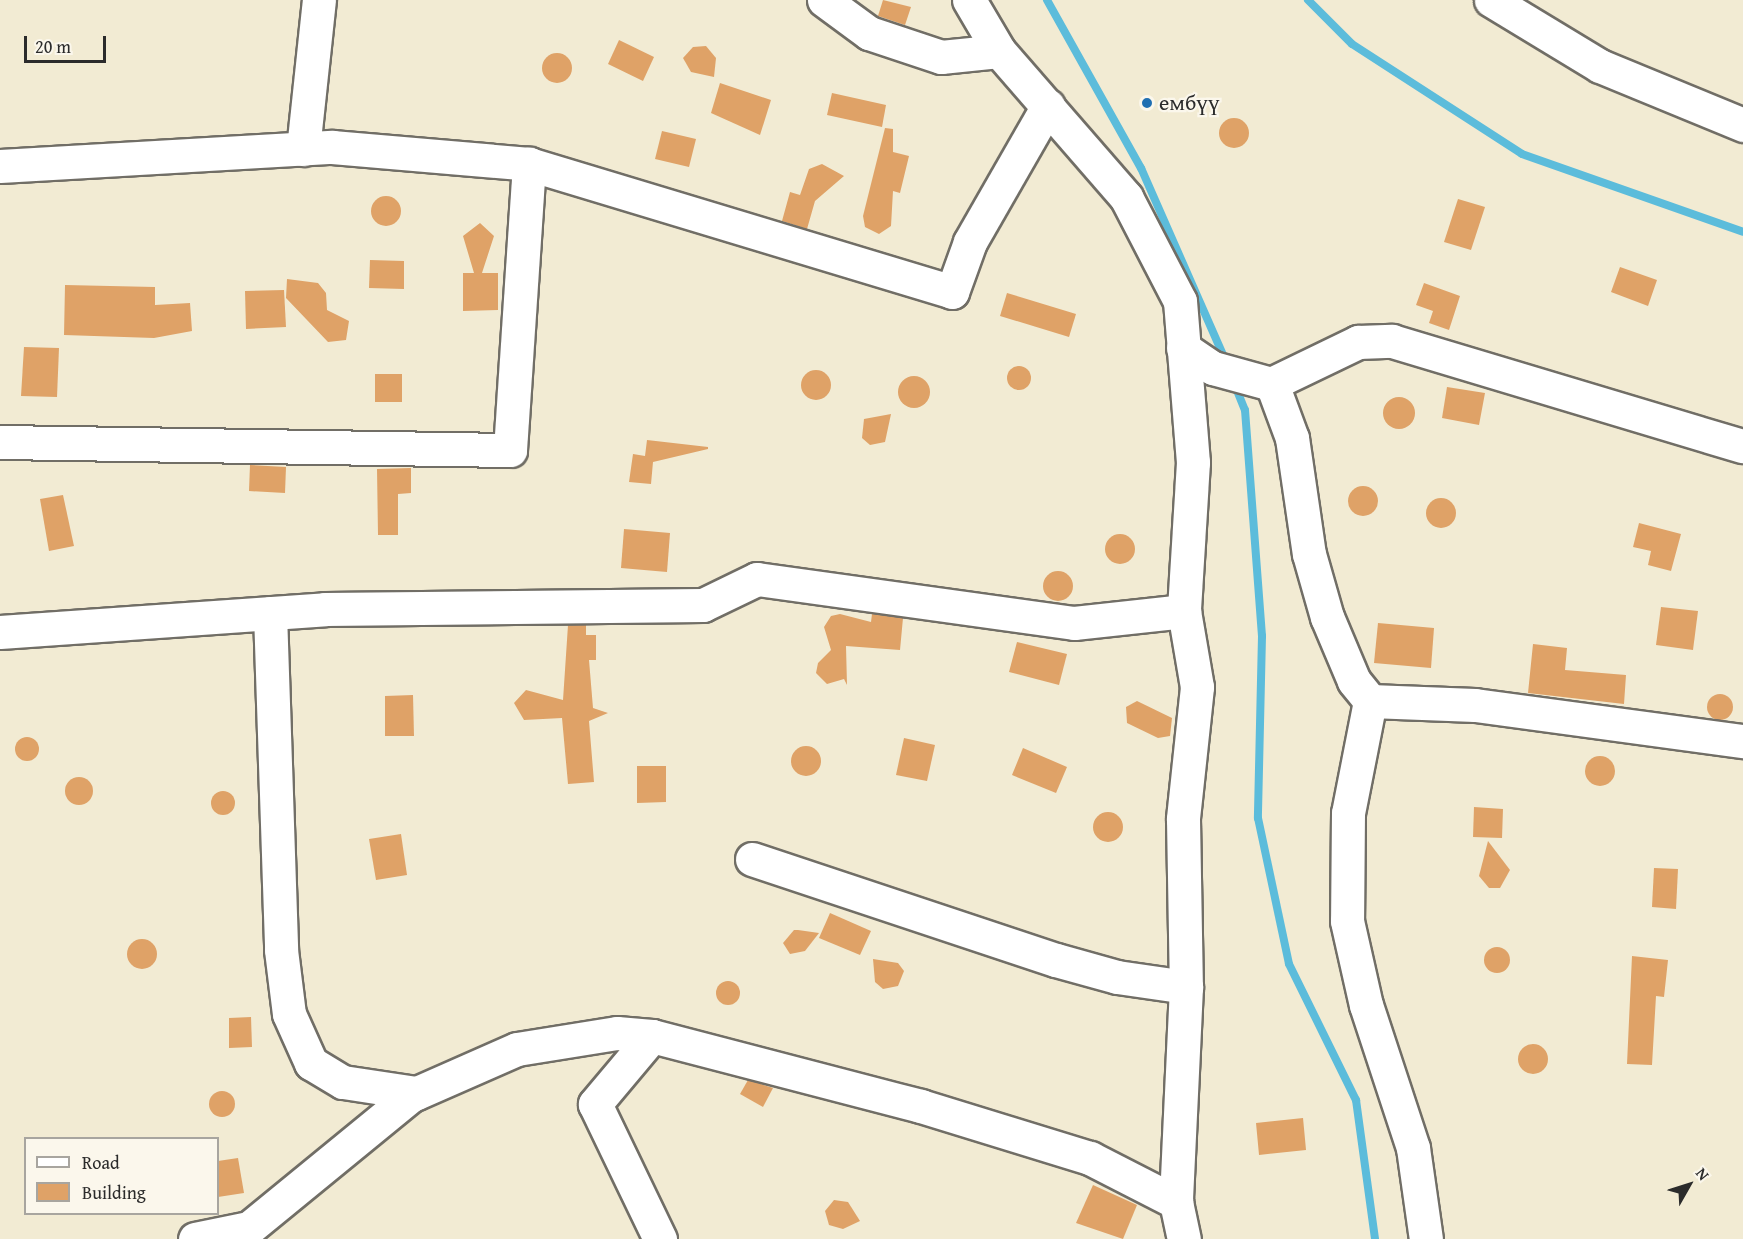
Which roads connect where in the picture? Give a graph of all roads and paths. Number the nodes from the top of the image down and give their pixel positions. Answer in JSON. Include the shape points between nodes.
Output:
{"nodes":[{"id":1,"x":319,"y":0,"type":"edge"},
{"id":2,"x":824,"y":0,"type":"edge"},
{"id":3,"x":969,"y":0,"type":"edge"},
{"id":4,"x":1491,"y":0,"type":"edge"},
{"id":5,"x":999,"y":51,"type":"junction"},
{"id":6,"x":1048,"y":106,"type":"junction"},
{"id":7,"x":1743,"y":125,"type":"edge"},
{"id":8,"x":303,"y":149,"type":"junction"},
{"id":9,"x":529,"y":164,"type":"junction"},
{"id":10,"x":0,"y":166,"type":"edge"},
{"id":11,"x":1184,"y":348,"type":"junction"},
{"id":12,"x":1272,"y":384,"type":"junction"},
{"id":13,"x":0,"y":442,"type":"edge"},
{"id":14,"x":1743,"y":446,"type":"edge"},
{"id":15,"x":1184,"y":611,"type":"junction"},
{"id":16,"x":270,"y":613,"type":"junction"},
{"id":17,"x":0,"y":632,"type":"edge"},
{"id":18,"x":1370,"y":701,"type":"junction"},
{"id":19,"x":1743,"y":741,"type":"edge"},
{"id":20,"x":752,"y":859,"type":"dead end"},
{"id":21,"x":1186,"y":987,"type":"junction"},
{"id":22,"x":652,"y":1036,"type":"junction"},
{"id":23,"x":416,"y":1093,"type":"junction"},
{"id":24,"x":1176,"y":1202,"type":"junction"},
{"id":25,"x":195,"y":1239,"type":"edge"},
{"id":26,"x":660,"y":1239,"type":"edge"},
{"id":27,"x":1184,"y":1239,"type":"edge"},
{"id":28,"x":1426,"y":1239,"type":"edge"}],
"edges":[{"from":1,"to":8,"type":"street"},
{"from":2,"to":5,"type":"street","via":[[869,33],[941,57]]},
{"from":3,"to":5,"type":"street"},
{"from":4,"to":7,"type":"street","via":[[1600,66]]},
{"from":5,"to":6,"type":"street"},
{"from":6,"to":9,"type":"street","via":[[970,242],[952,292]]},
{"from":6,"to":11,"type":"street","via":[[1126,196],[1180,301]]},
{"from":8,"to":9,"type":"street"},
{"from":8,"to":10,"type":"street"},
{"from":9,"to":13,"type":"street","via":[[510,450]]},
{"from":11,"to":12,"type":"street","via":[[1213,368]]},
{"from":11,"to":15,"type":"street","via":[[1192,462]]},
{"from":12,"to":14,"type":"street","via":[[1358,342],[1392,340]]},
{"from":12,"to":18,"type":"street","via":[[1292,438],[1309,554],[1327,617],[1354,681]]},
{"from":15,"to":16,"type":"street","via":[[1074,623],[757,579],[703,605],[557,603]]},
{"from":15,"to":21,"type":"street","via":[[1197,687],[1183,819]]},
{"from":16,"to":17,"type":"street"},
{"from":16,"to":23,"type":"street","via":[[281,950],[289,1014],[311,1063],[344,1082]]},
{"from":18,"to":19,"type":"street","via":[[1475,705]]},
{"from":18,"to":28,"type":"street","via":[[1348,813],[1347,921],[1366,1005],[1413,1148]]},
{"from":20,"to":21,"type":"street","via":[[1056,960],[1117,977]]},
{"from":21,"to":24,"type":"street"},
{"from":22,"to":23,"type":"street","via":[[617,1033],[517,1049]]},
{"from":22,"to":24,"type":"street","via":[[921,1106],[1090,1158]]},
{"from":22,"to":26,"type":"street","via":[[595,1104]]},
{"from":23,"to":25,"type":"street","via":[[366,1127],[249,1228]]},
{"from":24,"to":27,"type":"street"}]}
